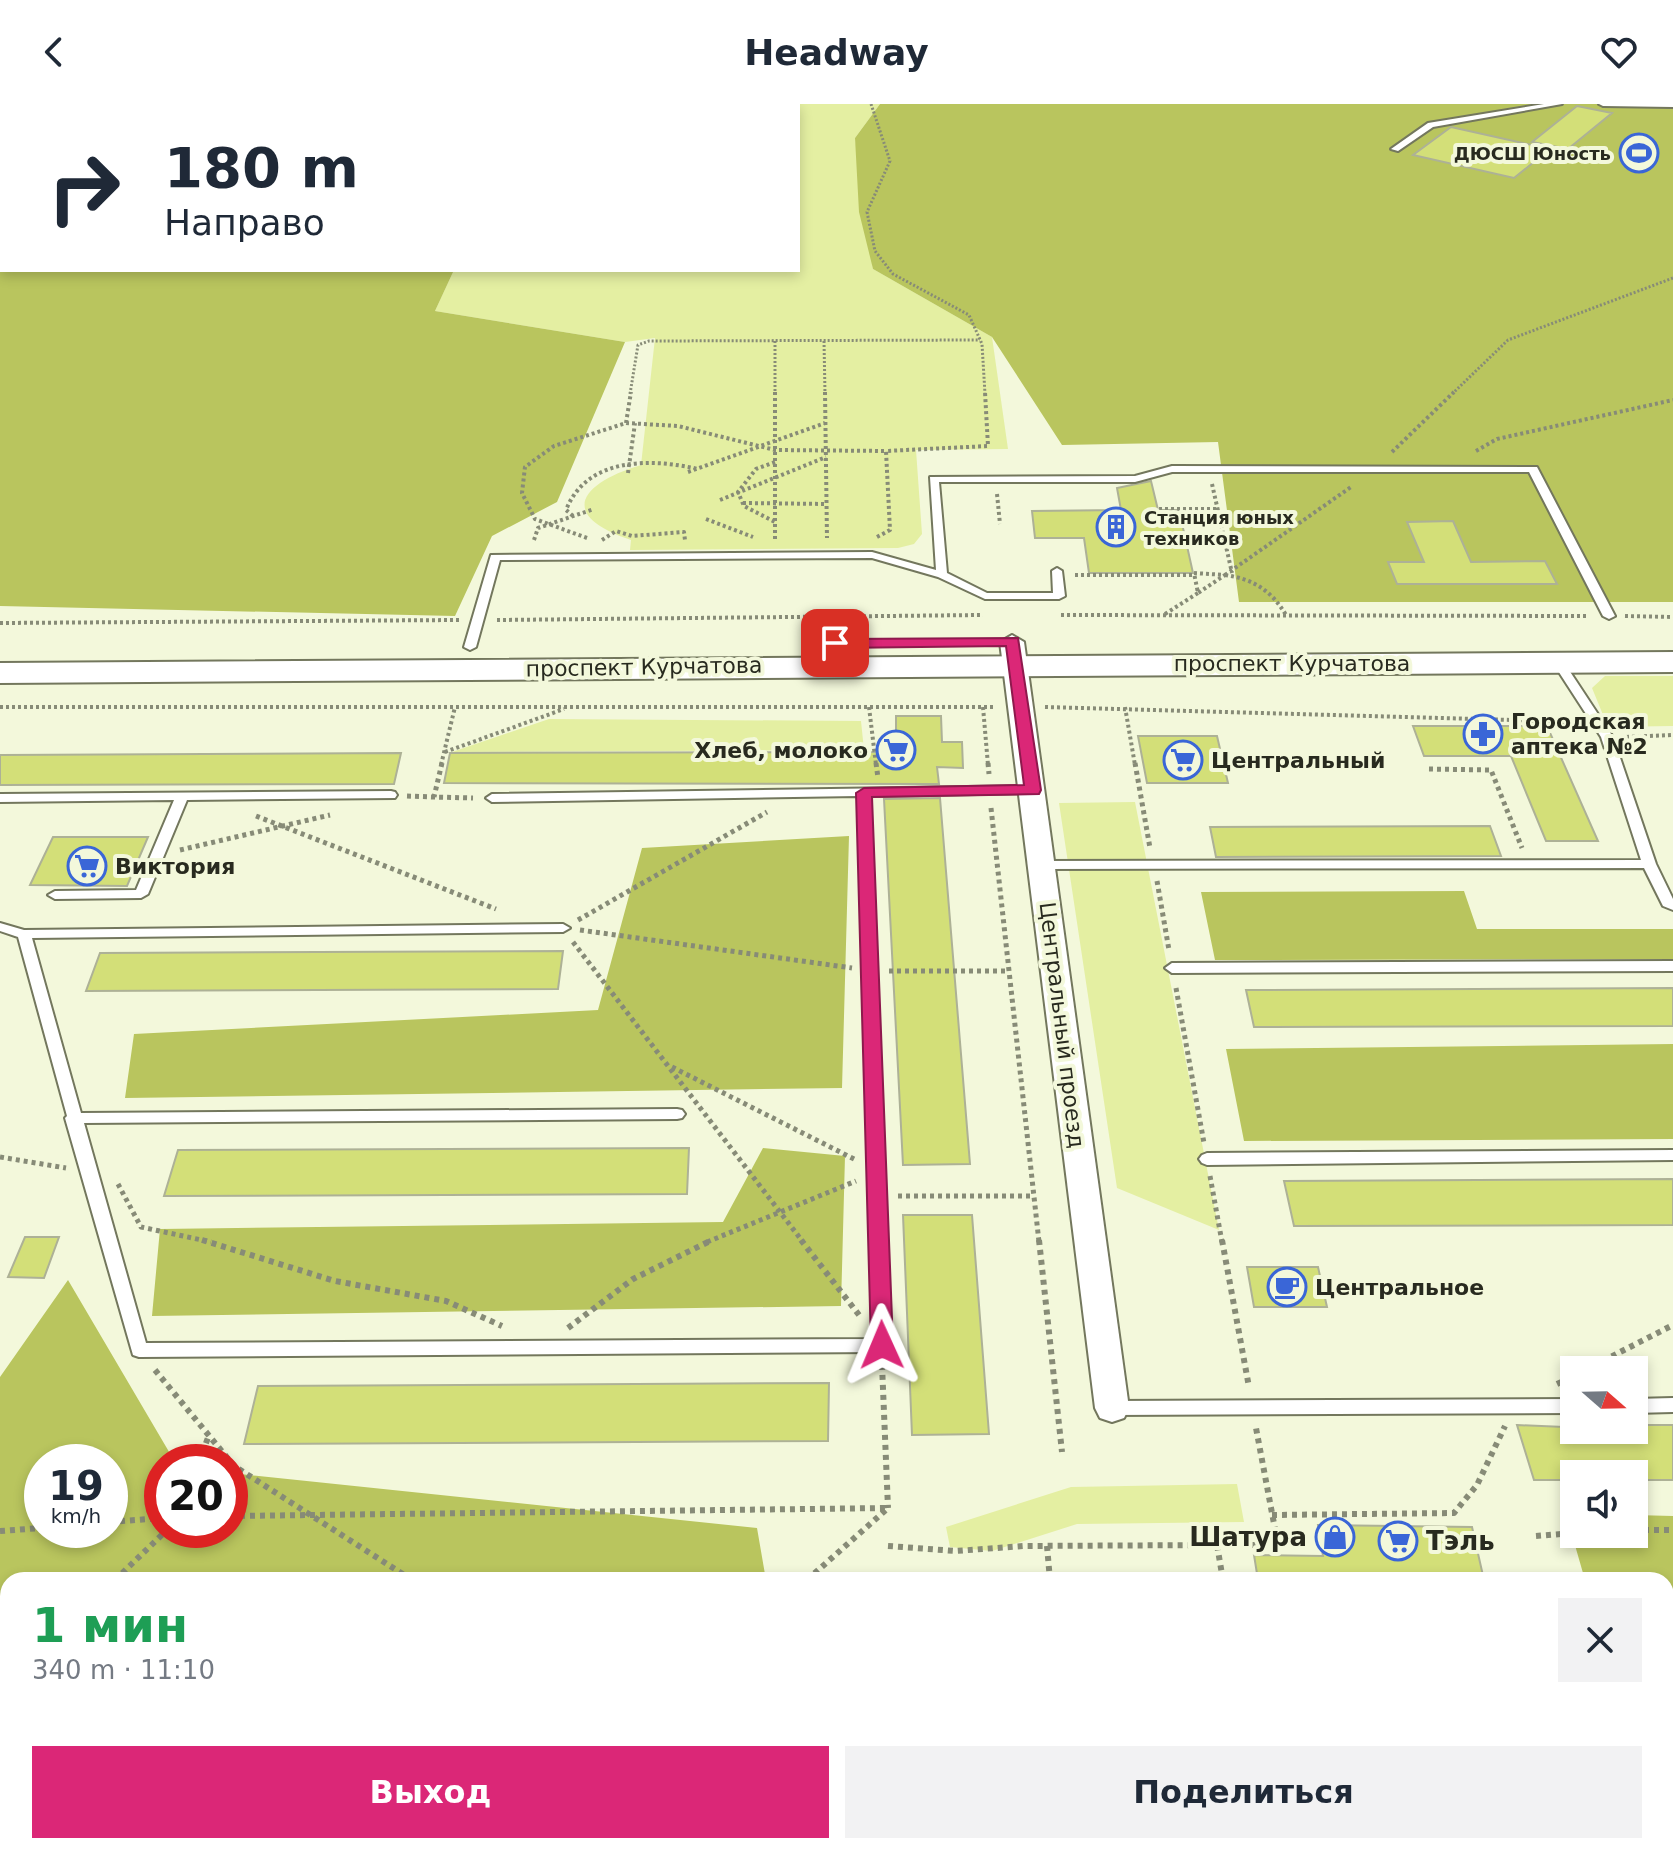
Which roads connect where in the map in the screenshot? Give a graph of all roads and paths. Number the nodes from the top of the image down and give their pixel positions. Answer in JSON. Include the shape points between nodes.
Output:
{"nodes":[{"id":1,"x":871,"y":104,"type":"edge"},
{"id":2,"x":1558,"y":104,"type":"edge"},
{"id":3,"x":1603,"y":104,"type":"edge"},
{"id":4,"x":1673,"y":105,"type":"edge"},
{"id":5,"x":1395,"y":149,"type":"dead end"},
{"id":6,"x":1673,"y":278,"type":"edge"},
{"id":7,"x":980,"y":340,"type":"junction"},
{"id":8,"x":775,"y":341,"type":"junction"},
{"id":9,"x":824,"y":341,"type":"junction"},
{"id":10,"x":1673,"y":400,"type":"edge"},
{"id":11,"x":626,"y":423,"type":"junction"},
{"id":12,"x":635,"y":423,"type":"junction"},
{"id":13,"x":825,"y":423,"type":"junction"},
{"id":14,"x":775,"y":441,"type":"junction"},
{"id":15,"x":756,"y":448,"type":"junction"},
{"id":16,"x":775,"y":450,"type":"junction"},
{"id":17,"x":826,"y":450,"type":"junction"},
{"id":18,"x":886,"y":451,"type":"junction"},
{"id":19,"x":1468,"y":453,"type":"dead end"},
{"id":20,"x":826,"y":457,"type":"junction"},
{"id":21,"x":775,"y":462,"type":"junction"},
{"id":22,"x":629,"y":465,"type":"junction"},
{"id":23,"x":698,"y":469,"type":"junction"},
{"id":24,"x":1208,"y":469,"type":"junction"},
{"id":25,"x":1377,"y":469,"type":"junction"},
{"id":26,"x":688,"y":472,"type":"dead end"},
{"id":27,"x":628,"y":473,"type":"dead end"},
{"id":28,"x":775,"y":477,"type":"junction"},
{"id":29,"x":995,"y":479,"type":"junction"},
{"id":30,"x":738,"y":492,"type":"junction"},
{"id":31,"x":720,"y":500,"type":"dead end"},
{"id":32,"x":743,"y":503,"type":"junction"},
{"id":33,"x":775,"y":504,"type":"junction"},
{"id":34,"x":826,"y":504,"type":"junction"},
{"id":35,"x":594,"y":509,"type":"dead end"},
{"id":36,"x":1159,"y":509,"type":"dead end"},
{"id":37,"x":1217,"y":509,"type":"junction"},
{"id":38,"x":573,"y":516,"type":"junction"},
{"id":39,"x":706,"y":519,"type":"dead end"},
{"id":40,"x":775,"y":522,"type":"junction"},
{"id":41,"x":548,"y":524,"type":"junction"},
{"id":42,"x":1000,"y":524,"type":"dead end"},
{"id":43,"x":867,"y":537,"type":"dead end"},
{"id":44,"x":814,"y":538,"type":"dead end"},
{"id":45,"x":827,"y":538,"type":"junction"},
{"id":46,"x":840,"y":538,"type":"dead end"},
{"id":47,"x":775,"y":539,"type":"junction"},
{"id":48,"x":788,"y":539,"type":"dead end"},
{"id":49,"x":746,"y":540,"type":"dead end"},
{"id":50,"x":761,"y":540,"type":"junction"},
{"id":51,"x":602,"y":541,"type":"junction"},
{"id":52,"x":657,"y":542,"type":"dead end"},
{"id":53,"x":671,"y":542,"type":"dead end"},
{"id":54,"x":614,"y":543,"type":"dead end"},
{"id":55,"x":628,"y":543,"type":"dead end"},
{"id":56,"x":1058,"y":573,"type":"joint"},
{"id":57,"x":1232,"y":573,"type":"junction"},
{"id":58,"x":942,"y":575,"type":"junction"},
{"id":59,"x":1194,"y":575,"type":"junction"},
{"id":60,"x":1198,"y":593,"type":"junction"},
{"id":61,"x":985,"y":615,"type":"dead end"},
{"id":62,"x":1046,"y":615,"type":"dead end"},
{"id":63,"x":1163,"y":615,"type":"junction"},
{"id":64,"x":1286,"y":615,"type":"junction"},
{"id":65,"x":1609,"y":616,"type":"junction"},
{"id":66,"x":1673,"y":617,"type":"edge"},
{"id":67,"x":0,"y":623,"type":"edge"},
{"id":68,"x":473,"y":633,"type":"junction"},
{"id":69,"x":1673,"y":642,"type":"edge"},
{"id":70,"x":1014,"y":653,"type":"junction"},
{"id":71,"x":1673,"y":662,"type":"edge"},
{"id":72,"x":1559,"y":663,"type":"junction"},
{"id":73,"x":1,"y":669,"type":"edge"},
{"id":74,"x":0,"y":707,"type":"edge"},
{"id":75,"x":455,"y":707,"type":"junction"},
{"id":76,"x":568,"y":707,"type":"junction"},
{"id":77,"x":869,"y":707,"type":"junction"},
{"id":78,"x":983,"y":707,"type":"junction"},
{"id":79,"x":1021,"y":707,"type":"junction"},
{"id":80,"x":1125,"y":707,"type":"junction"},
{"id":81,"x":1673,"y":735,"type":"edge"},
{"id":82,"x":1607,"y":737,"type":"junction"},
{"id":83,"x":444,"y":753,"type":"junction"},
{"id":84,"x":1429,"y":769,"type":"dead end"},
{"id":85,"x":1033,"y":790,"type":"junction"},
{"id":86,"x":991,"y":791,"type":"junction"},
{"id":87,"x":872,"y":792,"type":"junction"},
{"id":88,"x":801,"y":794,"type":"junction"},
{"id":89,"x":398,"y":796,"type":"joint"},
{"id":90,"x":182,"y":797,"type":"junction"},
{"id":91,"x":206,"y":797,"type":"junction"},
{"id":92,"x":434,"y":797,"type":"junction"},
{"id":93,"x":0,"y":798,"type":"edge"},
{"id":94,"x":492,"y":798,"type":"joint"},
{"id":95,"x":345,"y":812,"type":"dead end"},
{"id":96,"x":285,"y":827,"type":"junction"},
{"id":97,"x":158,"y":855,"type":"junction"},
{"id":98,"x":1528,"y":864,"type":"junction"},
{"id":99,"x":1649,"y":864,"type":"junction"},
{"id":100,"x":1042,"y":865,"type":"junction"},
{"id":101,"x":1154,"y":865,"type":"junction"},
{"id":102,"x":55,"y":895,"type":"dead end"},
{"id":103,"x":1671,"y":904,"type":"edge"},
{"id":104,"x":0,"y":927,"type":"edge"},
{"id":105,"x":544,"y":928,"type":"junction"},
{"id":106,"x":563,"y":928,"type":"junction"},
{"id":107,"x":24,"y":934,"type":"junction"},
{"id":108,"x":1673,"y":966,"type":"edge"},
{"id":109,"x":1172,"y":968,"type":"junction"},
{"id":110,"x":871,"y":971,"type":"junction"},
{"id":111,"x":1008,"y":971,"type":"junction"},
{"id":112,"x":668,"y":1065,"type":"junction"},
{"id":113,"x":677,"y":1114,"type":"dead end"},
{"id":114,"x":73,"y":1118,"type":"junction"},
{"id":115,"x":1673,"y":1155,"type":"edge"},
{"id":116,"x":0,"y":1157,"type":"edge"},
{"id":117,"x":1207,"y":1159,"type":"junction"},
{"id":118,"x":878,"y":1171,"type":"junction"},
{"id":119,"x":87,"y":1172,"type":"junction"},
{"id":120,"x":879,"y":1196,"type":"junction"},
{"id":121,"x":1033,"y":1196,"type":"junction"},
{"id":122,"x":781,"y":1213,"type":"junction"},
{"id":123,"x":1673,"y":1325,"type":"edge"},
{"id":124,"x":504,"y":1327,"type":"dead end"},
{"id":125,"x":882,"y":1345,"type":"junction"},
{"id":126,"x":547,"y":1347,"type":"junction"},
{"id":127,"x":139,"y":1350,"type":"junction"},
{"id":128,"x":1612,"y":1356,"type":"edge"},
{"id":129,"x":1673,"y":1405,"type":"edge"},
{"id":130,"x":1515,"y":1406,"type":"junction"},
{"id":131,"x":1560,"y":1406,"type":"edge"},
{"id":132,"x":1648,"y":1406,"type":"edge"},
{"id":133,"x":1252,"y":1407,"type":"junction"},
{"id":134,"x":1112,"y":1408,"type":"joint"},
{"id":135,"x":209,"y":1435,"type":"junction"},
{"id":136,"x":206,"y":1444,"type":"edge"},
{"id":137,"x":1062,"y":1452,"type":"dead end"},
{"id":138,"x":888,"y":1508,"type":"junction"},
{"id":139,"x":311,"y":1515,"type":"junction"},
{"id":140,"x":1272,"y":1515,"type":"junction"},
{"id":141,"x":248,"y":1516,"type":"edge"},
{"id":142,"x":24,"y":1529,"type":"edge"},
{"id":143,"x":1648,"y":1530,"type":"edge"},
{"id":144,"x":1673,"y":1530,"type":"edge"},
{"id":145,"x":0,"y":1531,"type":"edge"},
{"id":146,"x":1560,"y":1534,"type":"edge"},
{"id":147,"x":1536,"y":1536,"type":"dead end"},
{"id":148,"x":1217,"y":1545,"type":"junction"},
{"id":149,"x":888,"y":1546,"type":"dead end"},
{"id":150,"x":1047,"y":1546,"type":"junction"},
{"id":151,"x":148,"y":1548,"type":"edge"},
{"id":152,"x":123,"y":1572,"type":"edge"},
{"id":153,"x":400,"y":1572,"type":"edge"},
{"id":154,"x":816,"y":1572,"type":"edge"},
{"id":155,"x":1049,"y":1572,"type":"edge"},
{"id":156,"x":1222,"y":1572,"type":"edge"}],
"edges":[{"from":1,"to":7,"type":"path","via":[[890,161],[867,212],[875,251],[893,274],[969,315]]},
{"from":2,"to":5,"type":"lane","via":[[1431,125]]},
{"from":3,"to":4,"type":"lane"},
{"from":6,"to":25,"type":"path","via":[[1508,340]]},
{"from":7,"to":9,"type":"path"},
{"from":7,"to":18,"type":"path","via":[[988,446]]},
{"from":8,"to":9,"type":"path"},
{"from":8,"to":11,"type":"path","via":[[638,345]]},
{"from":8,"to":14,"type":"path"},
{"from":9,"to":13,"type":"path"},
{"from":10,"to":19,"type":"path","via":[[1497,439]]},
{"from":11,"to":12,"type":"path"},
{"from":11,"to":41,"type":"path","via":[[554,446],[525,467],[522,493],[535,519]]},
{"from":12,"to":15,"type":"path","via":[[678,426]]},
{"from":12,"to":22,"type":"path"},
{"from":13,"to":14,"type":"path"},
{"from":13,"to":17,"type":"path"},
{"from":14,"to":15,"type":"path"},
{"from":14,"to":16,"type":"path"},
{"from":15,"to":16,"type":"path"},
{"from":15,"to":23,"type":"path"},
{"from":16,"to":17,"type":"path"},
{"from":16,"to":21,"type":"path"},
{"from":17,"to":18,"type":"path"},
{"from":17,"to":20,"type":"path"},
{"from":18,"to":43,"type":"path","via":[[890,530],[881,537]]},
{"from":20,"to":28,"type":"path"},
{"from":20,"to":34,"type":"path"},
{"from":21,"to":28,"type":"path"},
{"from":21,"to":30,"type":"path","via":[[756,469]]},
{"from":22,"to":23,"type":"path","via":[[654,462]]},
{"from":22,"to":27,"type":"path"},
{"from":22,"to":38,"type":"path","via":[[585,479],[568,498],[566,510]]},
{"from":23,"to":26,"type":"path"},
{"from":24,"to":25,"type":"lane"},
{"from":24,"to":29,"type":"lane","via":[[1172,469],[1135,479]]},
{"from":24,"to":37,"type":"path"},
{"from":25,"to":57,"type":"path"},
{"from":25,"to":65,"type":"lane","via":[[1533,469]]},
{"from":28,"to":30,"type":"path"},
{"from":28,"to":33,"type":"path"},
{"from":29,"to":42,"type":"path"},
{"from":29,"to":58,"type":"lane","via":[[934,479]]},
{"from":30,"to":31,"type":"path"},
{"from":30,"to":32,"type":"path"},
{"from":32,"to":33,"type":"path"},
{"from":32,"to":40,"type":"path","via":[[757,516]]},
{"from":33,"to":34,"type":"path"},
{"from":33,"to":40,"type":"path"},
{"from":34,"to":45,"type":"path"},
{"from":35,"to":38,"type":"path"},
{"from":36,"to":37,"type":"path"},
{"from":37,"to":57,"type":"path"},
{"from":38,"to":41,"type":"path"},
{"from":39,"to":50,"type":"path"},
{"from":40,"to":47,"type":"path"},
{"from":41,"to":51,"type":"path"},
{"from":44,"to":45,"type":"path"},
{"from":45,"to":46,"type":"path"},
{"from":47,"to":48,"type":"path"},
{"from":47,"to":50,"type":"path"},
{"from":49,"to":50,"type":"path"},
{"from":51,"to":53,"type":"path","via":[[616,531],[632,536],[684,532],[685,541]]},
{"from":51,"to":54,"type":"path"},
{"from":52,"to":55,"type":"path"},
{"from":56,"to":58,"type":"lane","via":[[1059,596],[985,596]]},
{"from":56,"to":59,"type":"path"},
{"from":57,"to":59,"type":"path"},
{"from":57,"to":60,"type":"path"},
{"from":57,"to":64,"type":"path","via":[[1274,595]]},
{"from":58,"to":68,"type":"lane","via":[[872,555],[495,557]]},
{"from":59,"to":60,"type":"path"},
{"from":60,"to":63,"type":"path"},
{"from":61,"to":68,"type":"path"},
{"from":62,"to":63,"type":"path"},
{"from":63,"to":64,"type":"path"},
{"from":64,"to":65,"type":"path"},
{"from":65,"to":66,"type":"path"},
{"from":67,"to":68,"type":"path"},
{"from":68,"to":70,"type":"main road","name":"проспект Курчатова"},
{"from":68,"to":73,"type":"main road","name":"проспект Курчатова"},
{"from":69,"to":70,"type":"main road","name":"проспект Курчатова"},
{"from":70,"to":72,"type":"main road","name":"проспект Курчатова"},
{"from":70,"to":73,"type":"main road","name":"проспект Курчатова"},
{"from":70,"to":79,"type":"street","name":"Центральный проезд"},
{"from":71,"to":72,"type":"main road","name":"проспект Курчатова"},
{"from":72,"to":82,"type":"lane"},
{"from":74,"to":75,"type":"path"},
{"from":75,"to":76,"type":"path"},
{"from":75,"to":83,"type":"path"},
{"from":76,"to":77,"type":"path"},
{"from":76,"to":83,"type":"path"},
{"from":77,"to":78,"type":"path"},
{"from":77,"to":87,"type":"path"},
{"from":78,"to":79,"type":"path"},
{"from":78,"to":86,"type":"path"},
{"from":79,"to":80,"type":"path"},
{"from":79,"to":85,"type":"street","name":"Центральный проезд"},
{"from":80,"to":82,"type":"path","via":[[1550,721]]},
{"from":80,"to":101,"type":"path"},
{"from":81,"to":82,"type":"path"},
{"from":82,"to":99,"type":"lane"},
{"from":83,"to":92,"type":"path"},
{"from":84,"to":98,"type":"path","via":[[1491,770]]},
{"from":85,"to":86,"type":"lane"},
{"from":85,"to":100,"type":"street","name":"Центральный проезд"},
{"from":86,"to":87,"type":"lane"},
{"from":86,"to":111,"type":"path"},
{"from":87,"to":88,"type":"lane"},
{"from":87,"to":110,"type":"lane"},
{"from":88,"to":94,"type":"lane"},
{"from":88,"to":106,"type":"path"},
{"from":89,"to":91,"type":"lane"},
{"from":89,"to":92,"type":"path"},
{"from":90,"to":91,"type":"lane"},
{"from":90,"to":93,"type":"lane"},
{"from":90,"to":97,"type":"lane"},
{"from":91,"to":96,"type":"path"},
{"from":92,"to":94,"type":"path"},
{"from":95,"to":96,"type":"path"},
{"from":96,"to":97,"type":"path"},
{"from":96,"to":105,"type":"path"},
{"from":97,"to":102,"type":"lane","via":[[141,894]]},
{"from":98,"to":99,"type":"lane"},
{"from":98,"to":101,"type":"lane"},
{"from":99,"to":103,"type":"lane"},
{"from":100,"to":101,"type":"lane"},
{"from":100,"to":134,"type":"street","name":"Центральный проезд"},
{"from":101,"to":109,"type":"path"},
{"from":104,"to":107,"type":"lane"},
{"from":105,"to":106,"type":"lane"},
{"from":105,"to":107,"type":"lane"},
{"from":106,"to":110,"type":"path"},
{"from":106,"to":112,"type":"path"},
{"from":107,"to":114,"type":"lane"},
{"from":108,"to":109,"type":"lane"},
{"from":109,"to":117,"type":"path"},
{"from":110,"to":111,"type":"path"},
{"from":110,"to":118,"type":"lane"},
{"from":111,"to":121,"type":"path"},
{"from":112,"to":118,"type":"path"},
{"from":112,"to":122,"type":"path"},
{"from":113,"to":114,"type":"lane"},
{"from":114,"to":119,"type":"lane"},
{"from":115,"to":117,"type":"lane"},
{"from":116,"to":119,"type":"path"},
{"from":117,"to":133,"type":"path"},
{"from":118,"to":120,"type":"lane"},
{"from":118,"to":122,"type":"path"},
{"from":119,"to":124,"type":"path","via":[[119,1184],[141,1227],[218,1243],[335,1281],[446,1301]]},
{"from":119,"to":127,"type":"lane"},
{"from":120,"to":121,"type":"path"},
{"from":120,"to":125,"type":"lane"},
{"from":121,"to":137,"type":"path"},
{"from":122,"to":125,"type":"path"},
{"from":122,"to":126,"type":"path","via":[[659,1261],[596,1301]]},
{"from":123,"to":128,"type":"path"},
{"from":125,"to":126,"type":"lane"},
{"from":125,"to":138,"type":"path"},
{"from":126,"to":127,"type":"lane"},
{"from":127,"to":135,"type":"path"},
{"from":129,"to":132,"type":"lane"},
{"from":130,"to":131,"type":"lane"},
{"from":130,"to":133,"type":"lane"},
{"from":130,"to":140,"type":"path","via":[[1477,1485],[1454,1513]]},
{"from":133,"to":134,"type":"lane"},
{"from":133,"to":140,"type":"path"},
{"from":135,"to":136,"type":"path"},
{"from":135,"to":139,"type":"path","via":[[234,1466]]},
{"from":138,"to":139,"type":"path"},
{"from":138,"to":154,"type":"path"},
{"from":139,"to":141,"type":"path"},
{"from":139,"to":153,"type":"path"},
{"from":140,"to":148,"type":"path","via":[[1278,1545]]},
{"from":142,"to":145,"type":"path"},
{"from":143,"to":144,"type":"path"},
{"from":146,"to":147,"type":"path"},
{"from":148,"to":150,"type":"path"},
{"from":148,"to":156,"type":"path"},
{"from":149,"to":150,"type":"path","via":[[956,1551]]},
{"from":150,"to":155,"type":"path"},
{"from":151,"to":152,"type":"path"}]}
